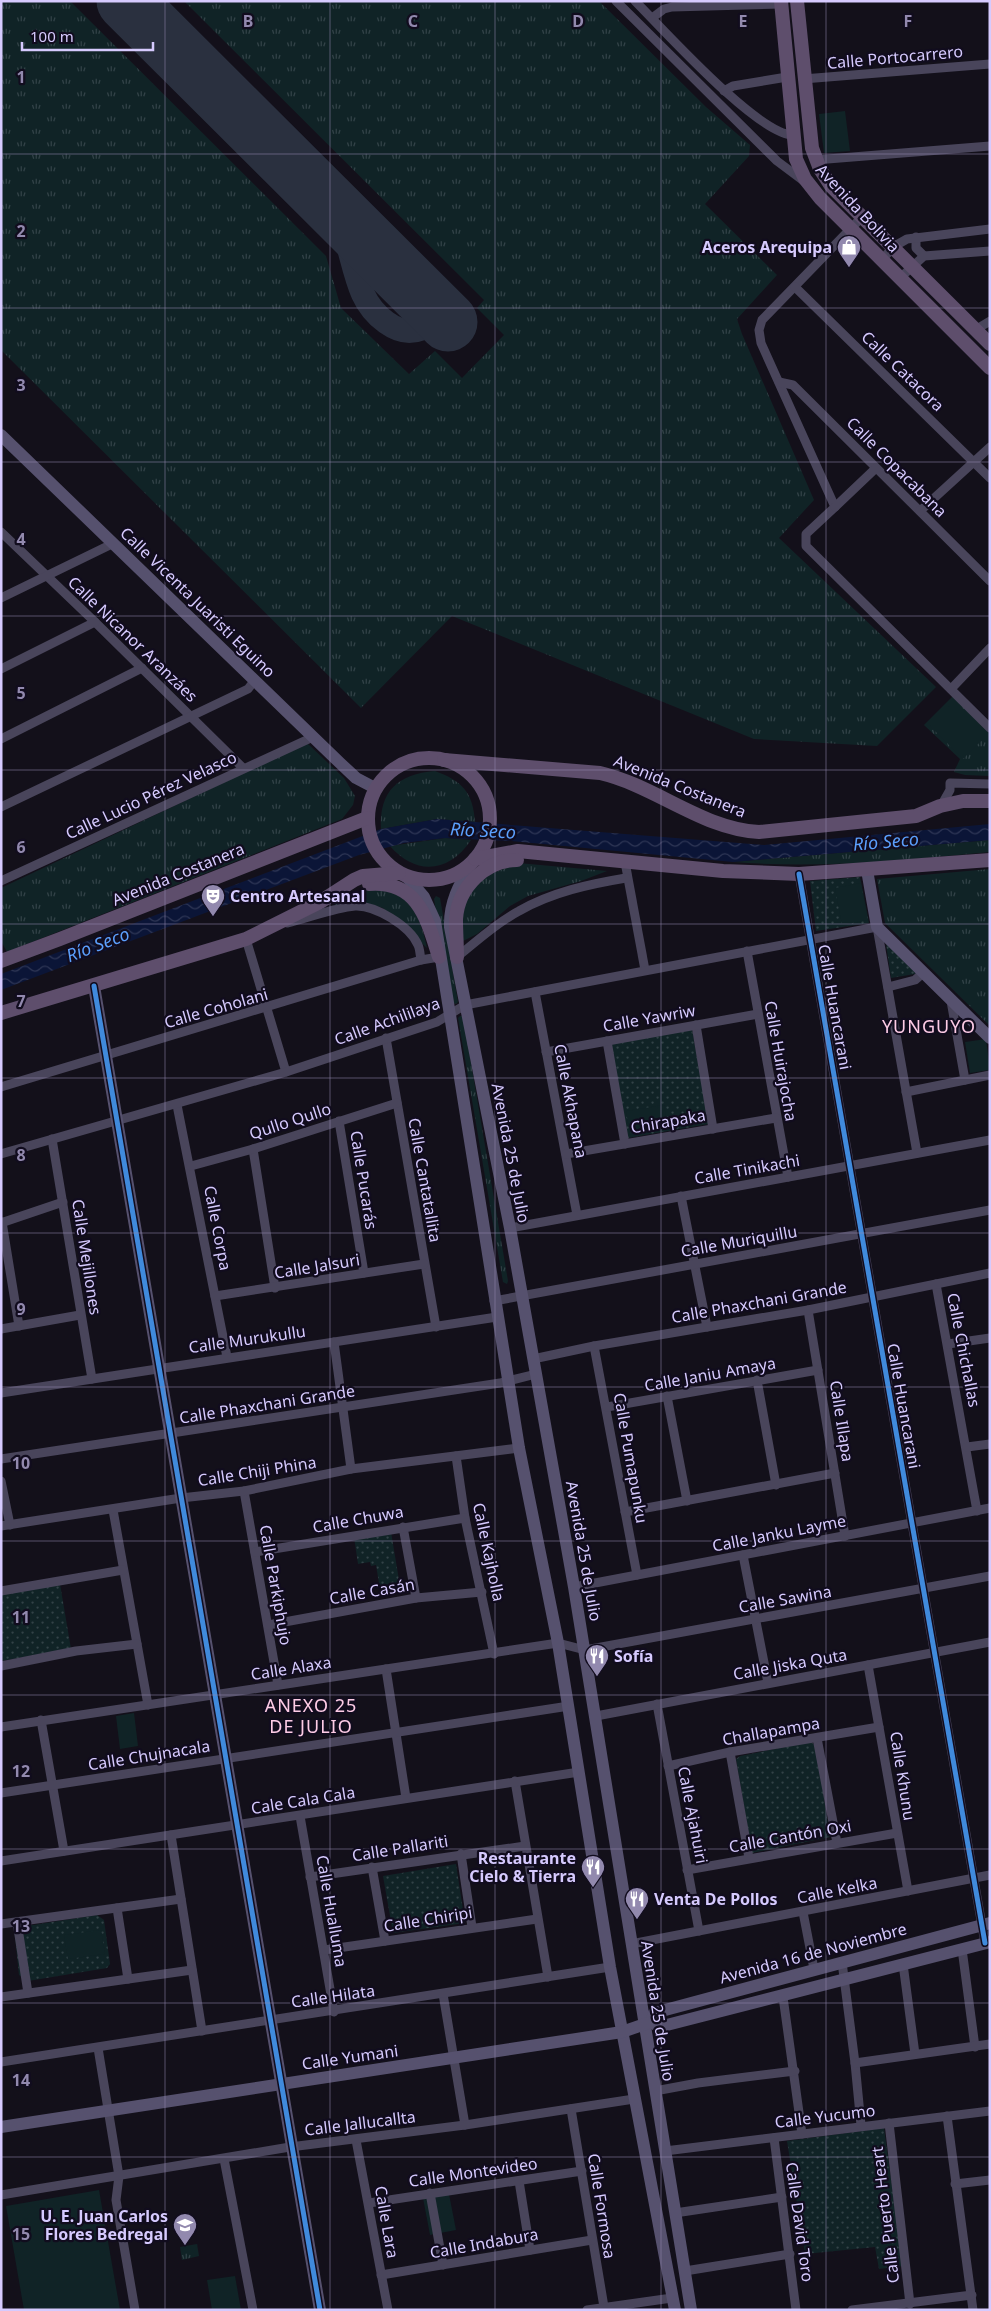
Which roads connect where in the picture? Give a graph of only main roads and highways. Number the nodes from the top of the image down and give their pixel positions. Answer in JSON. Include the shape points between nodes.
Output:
{"nodes":[{"id":1,"x":797,"y":1,"type":"edge"},
{"id":2,"x":781,"y":3,"type":"edge"},
{"id":3,"x":990,"y":344,"type":"edge"},
{"id":4,"x":990,"y":368,"type":"edge"},
{"id":5,"x":1,"y":435,"type":"edge"},
{"id":6,"x":444,"y":760,"type":"junction"},
{"id":7,"x":375,"y":788,"type":"junction"},
{"id":8,"x":990,"y":801,"type":"edge"},
{"id":9,"x":368,"y":824,"type":"junction"},
{"id":10,"x":990,"y":860,"type":"edge"},
{"id":11,"x":473,"y":862,"type":"junction"},
{"id":12,"x":625,"y":862,"type":"junction"},
{"id":13,"x":867,"y":870,"type":"junction"},
{"id":14,"x":403,"y":875,"type":"junction"},
{"id":15,"x":320,"y":902,"type":"junction"},
{"id":16,"x":456,"y":957,"type":"junction"},
{"id":17,"x":439,"y":958,"type":"junction"},
{"id":18,"x":2,"y":959,"type":"edge"},
{"id":19,"x":94,"y":986,"type":"junction"},
{"id":20,"x":1,"y":1013,"type":"edge"},
{"id":21,"x":990,"y":1038,"type":"edge"},
{"id":22,"x":986,"y":1924,"type":"edge"},
{"id":23,"x":987,"y":1942,"type":"edge"},
{"id":24,"x":647,"y":2023,"type":"junction"},
{"id":25,"x":622,"y":2032,"type":"junction"},
{"id":26,"x":280,"y":2084,"type":"junction"},
{"id":27,"x":1,"y":2127,"type":"edge"},
{"id":28,"x":673,"y":2304,"type":"edge"},
{"id":29,"x":320,"y":2310,"type":"edge"},
{"id":30,"x":691,"y":2310,"type":"edge"}],
"edges":[{"from":1,"to":3,"type":"main road","name":"Avenida Bolivia","via":[[815,160],[831,186]]},
{"from":2,"to":4,"type":"main road","name":"Avenida Bolivia","via":[[793,135],[800,171],[810,186]]},
{"from":5,"to":7,"type":"main road","name":"Calle Vicenta Juaristi Eguino","via":[[356,778]]},
{"from":6,"to":7,"type":"main road","via":[[424,758],[403,763],[391,770]]},
{"from":6,"to":8,"type":"main road","name":"Avenida Costanera","via":[[600,773],[658,794],[705,818],[744,831],[916,816],[963,801]]},
{"from":6,"to":11,"type":"main road","via":[[457,765],[478,783],[485,795],[490,820],[486,840]]},
{"from":7,"to":9,"type":"main road"},
{"from":9,"to":14,"type":"main road","via":[[377,852],[386,864]]},
{"from":9,"to":18,"type":"main road","name":"Avenida Costanera"},
{"from":10,"to":13,"type":"main road"},
{"from":11,"to":12,"type":"main road","via":[[518,851]]},
{"from":11,"to":14,"type":"main road","via":[[440,880]]},
{"from":11,"to":16,"type":"main road","name":"Avenida 25 de Julio","via":[[449,912]]},
{"from":12,"to":13,"type":"main road","via":[[799,874]]},
{"from":12,"to":16,"type":"main road","via":[[508,860],[488,867],[464,891],[458,908]]},
{"from":13,"to":21,"type":"main road","via":[[877,928]]},
{"from":14,"to":15,"type":"main road","via":[[363,876]]},
{"from":14,"to":17,"type":"main road","via":[[430,909],[435,921]]},
{"from":15,"to":17,"type":"main road","via":[[365,885],[385,883],[407,892],[423,913]]},
{"from":15,"to":19,"type":"main road","via":[[246,939]]},
{"from":16,"to":24,"type":"main road","name":"Avenida 25 de Julio","via":[[510,1228]]},
{"from":17,"to":25,"type":"main road","via":[[519,1448],[558,1643]]},
{"from":19,"to":20,"type":"main road"},
{"from":19,"to":26,"type":"main road"},
{"from":22,"to":24,"type":"main road","name":"Avenida 16 de Noviembre","via":[[654,2013]]},
{"from":23,"to":24,"type":"main road","name":"Avenida 16 de Noviembre","via":[[660,2027]]},
{"from":24,"to":25,"type":"main road","name":"Calle Yumani"},
{"from":24,"to":30,"type":"main road","name":"Avenida 25 de Julio"},
{"from":25,"to":26,"type":"main road","name":"Calle Yumani"},
{"from":25,"to":28,"type":"main road"},
{"from":26,"to":27,"type":"main road","name":"Calle Yumani"},
{"from":26,"to":29,"type":"main road"}]}
